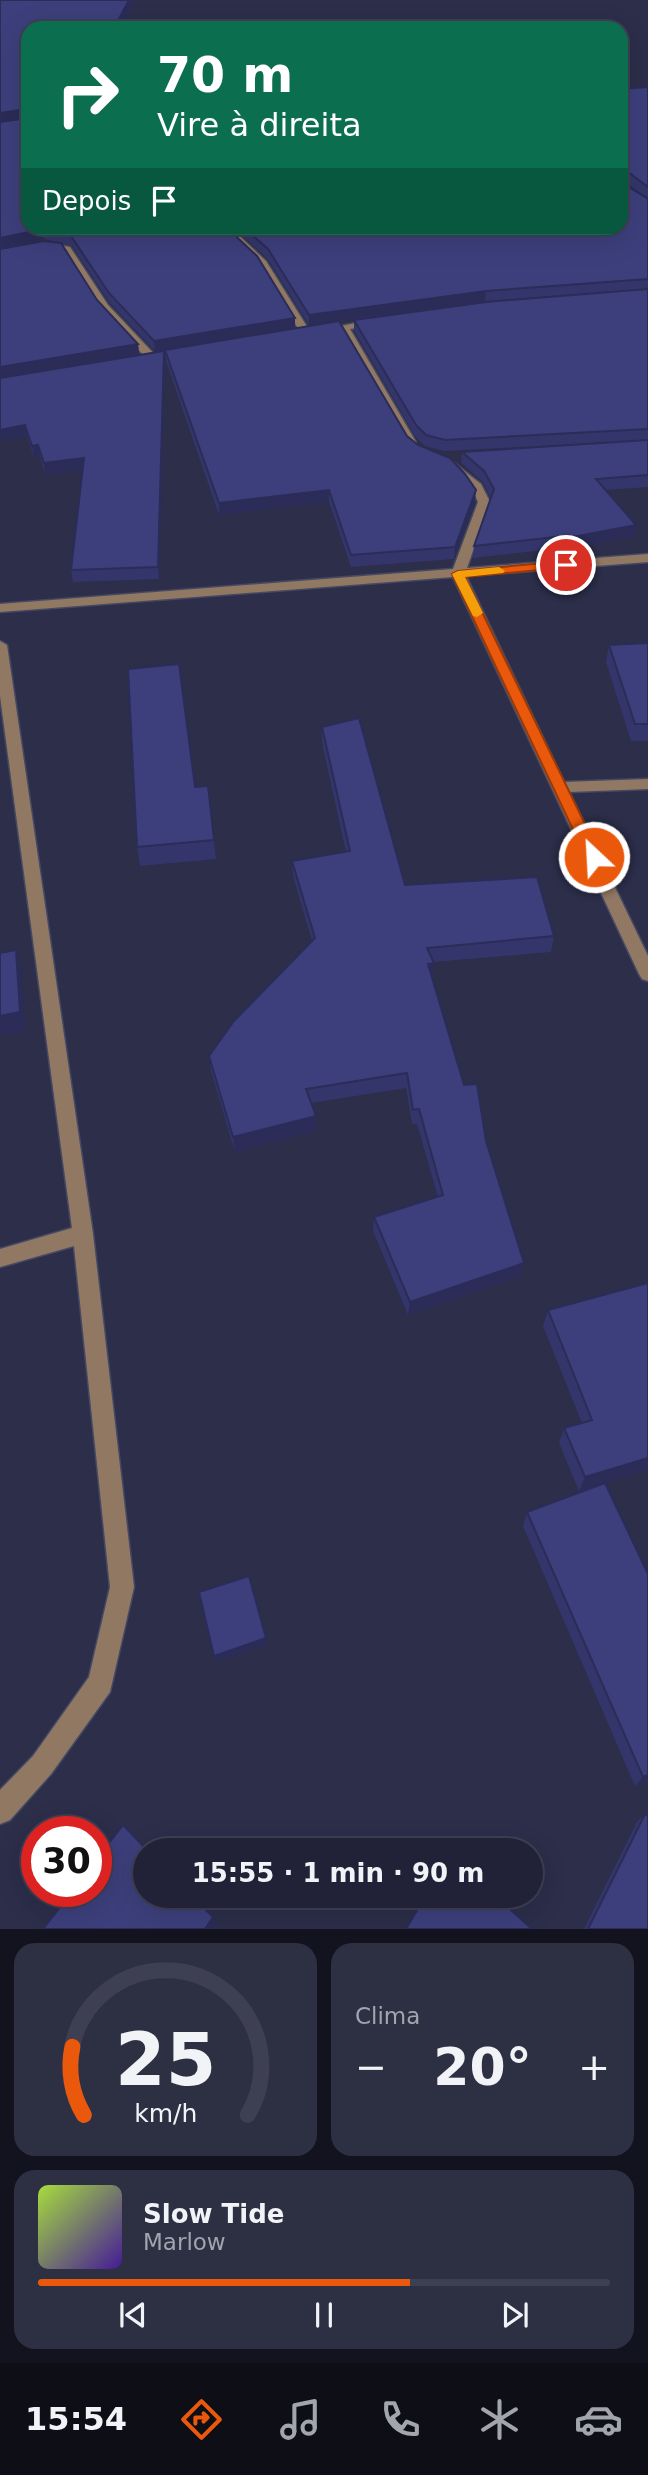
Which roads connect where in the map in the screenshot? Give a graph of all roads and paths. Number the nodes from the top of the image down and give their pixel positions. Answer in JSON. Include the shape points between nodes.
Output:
{"nodes":[{"id":1,"x":233,"y":235,"type":"edge"},
{"id":2,"x":0,"y":254,"type":"edge"},
{"id":3,"x":382,"y":321,"type":"edge"},
{"id":4,"x":344,"y":327,"type":"junction"},
{"id":5,"x":306,"y":333,"type":"junction"},
{"id":6,"x":293,"y":335,"type":"edge"},
{"id":7,"x":166,"y":357,"type":"edge"},
{"id":8,"x":153,"y":359,"type":"junction"},
{"id":9,"x":140,"y":361,"type":"edge"},
{"id":10,"x":415,"y":449,"type":"edge"},
{"id":11,"x":458,"y":457,"type":"dead end"},
{"id":12,"x":648,"y":558,"type":"edge"},
{"id":13,"x":458,"y":574,"type":"junction"},
{"id":14,"x":0,"y":608,"type":"edge"},
{"id":15,"x":0,"y":645,"type":"edge"},
{"id":16,"x":648,"y":784,"type":"edge"},
{"id":17,"x":561,"y":787,"type":"junction"},
{"id":18,"x":648,"y":974,"type":"edge"},
{"id":19,"x":83,"y":1234,"type":"junction"},
{"id":20,"x":0,"y":1258,"type":"edge"},
{"id":21,"x":0,"y":1810,"type":"edge"}],
"edges":[{"from":1,"to":5,"type":"street","via":[[269,270]]},
{"from":2,"to":8,"type":"street","via":[[45,245],[67,249],[104,307]]},
{"from":3,"to":4,"type":"street"},
{"from":4,"to":5,"type":"street"},
{"from":4,"to":10,"type":"street"},
{"from":5,"to":6,"type":"street"},
{"from":7,"to":8,"type":"street"},
{"from":8,"to":9,"type":"street"},
{"from":11,"to":13,"type":"street","via":[[444,458],[477,487],[484,502]]},
{"from":12,"to":13,"type":"street"},
{"from":13,"to":14,"type":"street"},
{"from":13,"to":17,"type":"street"},
{"from":15,"to":19,"type":"street"},
{"from":16,"to":17,"type":"street"},
{"from":17,"to":18,"type":"street"},
{"from":19,"to":20,"type":"street"},
{"from":19,"to":21,"type":"street","via":[[122,1587],[101,1684],[42,1765]]}]}
